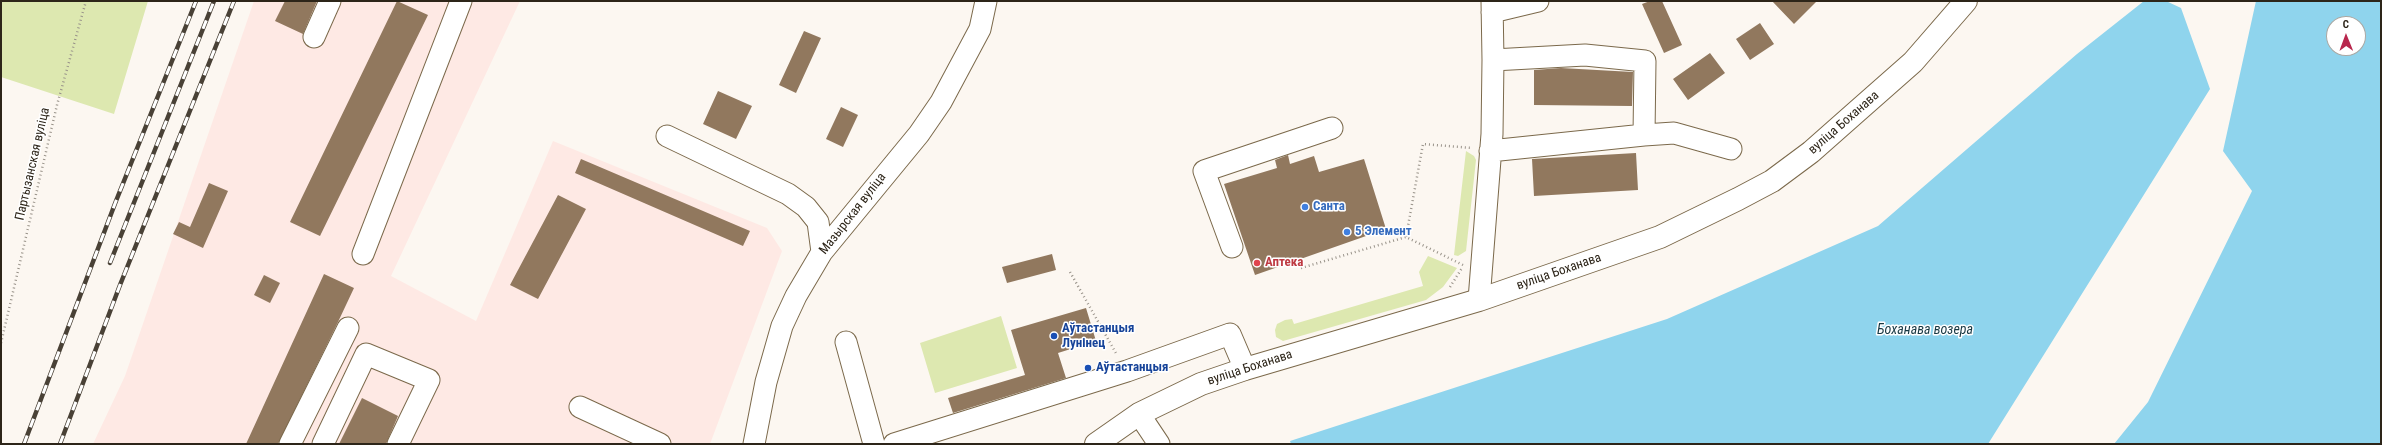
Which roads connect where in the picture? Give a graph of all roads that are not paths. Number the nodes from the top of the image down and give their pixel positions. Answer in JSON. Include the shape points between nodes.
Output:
{"nodes":[{"id":1,"x":330,"y":1,"type":"edge"},
{"id":2,"x":461,"y":1,"type":"edge"},
{"id":3,"x":986,"y":1,"type":"edge"},
{"id":4,"x":1538,"y":1,"type":"edge"},
{"id":5,"x":1966,"y":1,"type":"edge"},
{"id":6,"x":1492,"y":7,"type":"edge"},
{"id":7,"x":314,"y":37,"type":"dead end"},
{"id":8,"x":1493,"y":60,"type":"junction"},
{"id":9,"x":1332,"y":128,"type":"dead end"},
{"id":10,"x":1644,"y":135,"type":"junction"},
{"id":11,"x":667,"y":136,"type":"dead end"},
{"id":12,"x":1731,"y":149,"type":"dead end"},
{"id":13,"x":1483,"y":150,"type":"junction"},
{"id":14,"x":1232,"y":246,"type":"dead end"},
{"id":15,"x":822,"y":252,"type":"junction"},
{"id":16,"x":363,"y":254,"type":"dead end"},
{"id":17,"x":1479,"y":300,"type":"junction"},
{"id":18,"x":348,"y":328,"type":"dead end"},
{"id":19,"x":846,"y":342,"type":"dead end"},
{"id":20,"x":1245,"y":369,"type":"junction"},
{"id":21,"x":580,"y":407,"type":"dead end"},
{"id":22,"x":1139,"y":414,"type":"junction"},
{"id":23,"x":290,"y":444,"type":"edge"},
{"id":24,"x":323,"y":444,"type":"edge"},
{"id":25,"x":398,"y":444,"type":"edge"},
{"id":26,"x":660,"y":444,"type":"edge"},
{"id":27,"x":754,"y":444,"type":"edge"},
{"id":28,"x":874,"y":444,"type":"edge"},
{"id":29,"x":894,"y":444,"type":"edge"},
{"id":30,"x":1096,"y":444,"type":"edge"},
{"id":31,"x":1159,"y":444,"type":"edge"}],
"edges":[{"from":1,"to":7,"type":"street"},
{"from":2,"to":16,"type":"street"},
{"from":3,"to":15,"type":"street","name":"Мазырская вуліца","via":[[980,29],[941,102],[919,134]]},
{"from":4,"to":6,"type":"street"},
{"from":5,"to":17,"type":"main road","name":"вуліца Боханава","via":[[1913,62],[1811,152],[1772,181],[1660,237]]},
{"from":6,"to":8,"type":"street"},
{"from":8,"to":10,"type":"street","via":[[1586,55],[1644,61]]},
{"from":8,"to":13,"type":"street"},
{"from":9,"to":14,"type":"street","via":[[1204,171]]},
{"from":10,"to":12,"type":"street","via":[[1674,133]]},
{"from":10,"to":13,"type":"street"},
{"from":11,"to":15,"type":"street","via":[[788,194],[806,207],[818,222]]},
{"from":13,"to":17,"type":"street"},
{"from":15,"to":27,"type":"street","name":"Мазырская вуліца","via":[[782,326],[766,382]]},
{"from":17,"to":20,"type":"main road","name":"вуліца Боханава"},
{"from":18,"to":23,"type":"street"},
{"from":19,"to":28,"type":"street"},
{"from":20,"to":22,"type":"main road","name":"вуліца Боханава","via":[[1174,396]]},
{"from":20,"to":29,"type":"street","via":[[1230,334],[1127,371]]},
{"from":21,"to":26,"type":"street"},
{"from":22,"to":30,"type":"main road","name":"вуліца Боханава"},
{"from":22,"to":31,"type":"street"},
{"from":24,"to":25,"type":"street","via":[[366,354],[429,380]]}]}
